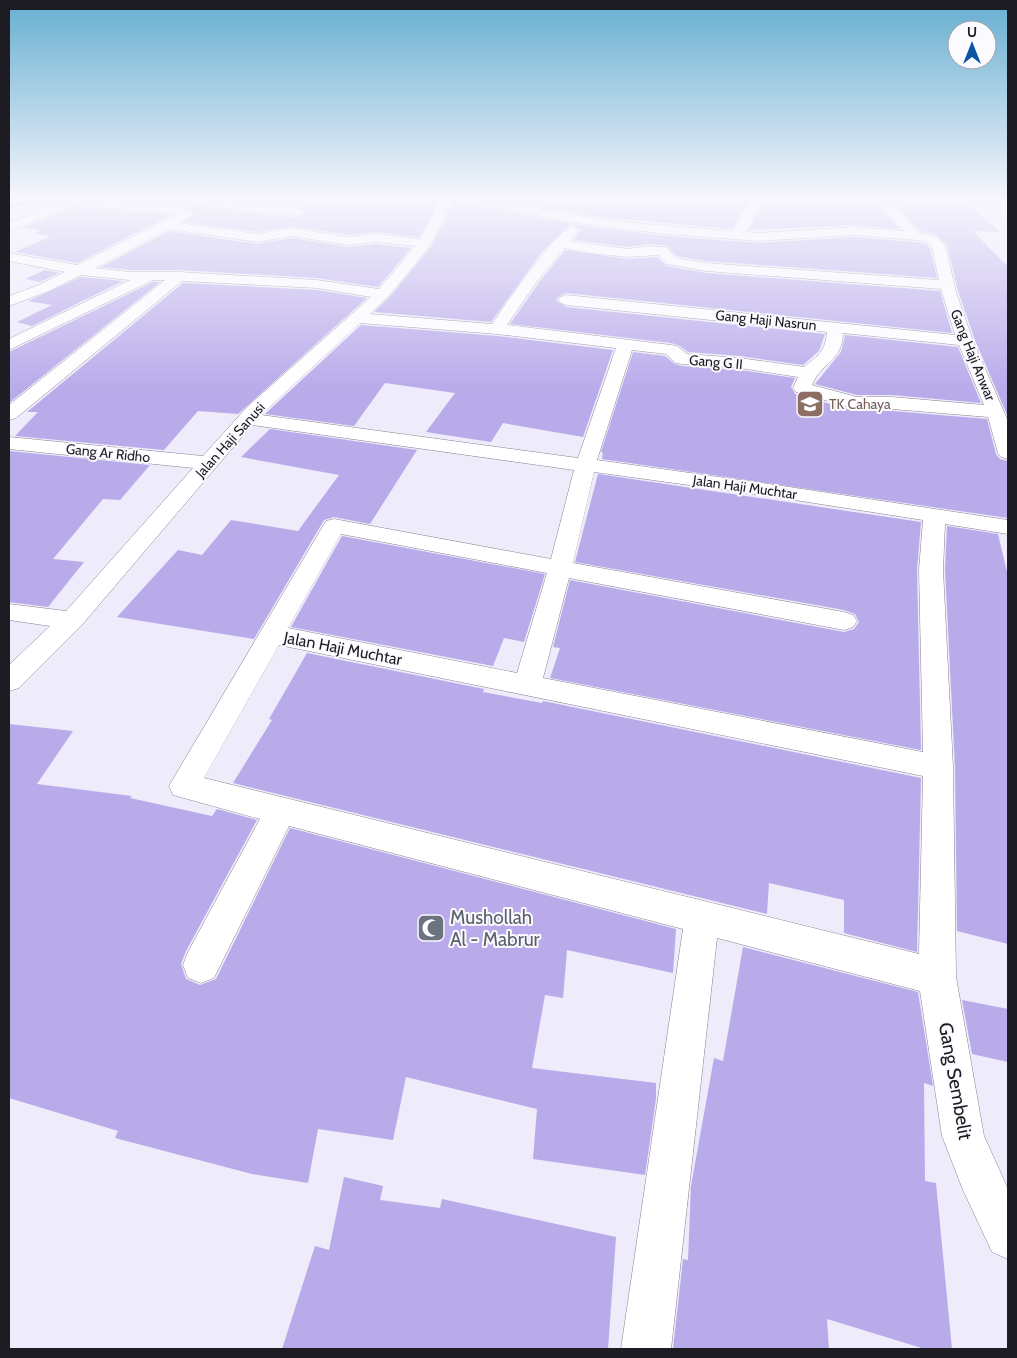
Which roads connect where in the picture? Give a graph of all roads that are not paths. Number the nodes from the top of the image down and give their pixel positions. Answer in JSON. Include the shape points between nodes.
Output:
{"nodes":[{"id":1,"x":43,"y":263,"type":"edge"},
{"id":2,"x":92,"y":263,"type":"edge"},
{"id":3,"x":408,"y":263,"type":"edge"},
{"id":4,"x":543,"y":263,"type":"edge"},
{"id":5,"x":685,"y":263,"type":"edge"},
{"id":6,"x":942,"y":263,"type":"edge"},
{"id":7,"x":79,"y":270,"type":"junction"},
{"id":8,"x":152,"y":276,"type":"junction"},
{"id":9,"x":179,"y":276,"type":"junction"},
{"id":10,"x":947,"y":285,"type":"junction"},
{"id":11,"x":383,"y":294,"type":"junction"},
{"id":12,"x":566,"y":300,"type":"dead end"},
{"id":13,"x":9,"y":301,"type":"edge"},
{"id":14,"x":356,"y":318,"type":"junction"},
{"id":15,"x":835,"y":327,"type":"junction"},
{"id":16,"x":497,"y":329,"type":"junction"},
{"id":17,"x":965,"y":341,"type":"junction"},
{"id":18,"x":9,"y":345,"type":"edge"},
{"id":19,"x":625,"y":345,"type":"junction"},
{"id":20,"x":808,"y":373,"type":"junction"},
{"id":21,"x":996,"y":412,"type":"junction"},
{"id":22,"x":9,"y":414,"type":"edge"},
{"id":23,"x":247,"y":419,"type":"junction"},
{"id":24,"x":9,"y":443,"type":"edge"},
{"id":25,"x":1008,"y":453,"type":"edge"},
{"id":26,"x":208,"y":464,"type":"junction"},
{"id":27,"x":586,"y":464,"type":"junction"},
{"id":28,"x":934,"y":516,"type":"junction"},
{"id":29,"x":1008,"y":527,"type":"edge"},
{"id":30,"x":560,"y":568,"type":"junction"},
{"id":31,"x":9,"y":612,"type":"edge"},
{"id":32,"x":72,"y":620,"type":"junction"},
{"id":33,"x":844,"y":621,"type":"dead end"},
{"id":34,"x":271,"y":634,"type":"junction"},
{"id":35,"x":9,"y":682,"type":"edge"},
{"id":36,"x":527,"y":685,"type":"junction"},
{"id":37,"x":938,"y":767,"type":"junction"},
{"id":38,"x":281,"y":811,"type":"junction"},
{"id":39,"x":702,"y":917,"type":"junction"},
{"id":40,"x":201,"y":966,"type":"dead end"},
{"id":41,"x":938,"y":977,"type":"junction"},
{"id":42,"x":1008,"y":1236,"type":"edge"},
{"id":43,"x":646,"y":1349,"type":"edge"}],
"edges":[{"from":1,"to":7,"type":"street"},
{"from":2,"to":7,"type":"street"},
{"from":3,"to":11,"type":"street","name":"Jalan Haji Sanusi"},
{"from":4,"to":16,"type":"street"},
{"from":5,"to":10,"type":"street"},
{"from":6,"to":10,"type":"street","name":"Gang Haji Anwar"},
{"from":7,"to":8,"type":"street"},
{"from":7,"to":13,"type":"street"},
{"from":8,"to":9,"type":"street"},
{"from":8,"to":18,"type":"street"},
{"from":9,"to":11,"type":"street","via":[[317,284]]},
{"from":9,"to":22,"type":"street"},
{"from":10,"to":17,"type":"street","name":"Gang Haji Anwar"},
{"from":11,"to":14,"type":"street","name":"Jalan Haji Sanusi"},
{"from":12,"to":15,"type":"street","name":"Gang Haji Nasrun"},
{"from":14,"to":16,"type":"street","name":"Gang G II"},
{"from":14,"to":23,"type":"street","name":"Jalan Haji Sanusi"},
{"from":15,"to":17,"type":"street","name":"Gang Haji Nasrun"},
{"from":15,"to":20,"type":"street","via":[[834,345],[827,357]]},
{"from":16,"to":19,"type":"street","name":"Gang G II"},
{"from":17,"to":21,"type":"street","name":"Gang Haji Anwar"},
{"from":19,"to":20,"type":"street","name":"Gang G II","via":[[673,350],[682,359]]},
{"from":19,"to":27,"type":"street"},
{"from":20,"to":21,"type":"street","via":[[802,388],[854,403]]},
{"from":21,"to":25,"type":"street","name":"Gang Haji Anwar"},
{"from":23,"to":26,"type":"street","name":"Jalan Haji Sanusi"},
{"from":23,"to":27,"type":"street","name":"Jalan Haji Muchtar"},
{"from":24,"to":26,"type":"street","name":"Gang Ar Ridho"},
{"from":26,"to":32,"type":"street","name":"Jalan Haji Sanusi"},
{"from":27,"to":28,"type":"street","name":"Jalan Haji Muchtar"},
{"from":27,"to":30,"type":"street"},
{"from":28,"to":29,"type":"street","name":"Jalan Haji Muchtar"},
{"from":28,"to":37,"type":"street","name":"Gang Sembelit","via":[[931,570]]},
{"from":30,"to":33,"type":"street"},
{"from":30,"to":34,"type":"street","via":[[334,526]]},
{"from":30,"to":36,"type":"street"},
{"from":31,"to":32,"type":"street"},
{"from":32,"to":35,"type":"street","name":"Jalan Haji Sanusi"},
{"from":34,"to":36,"type":"street","name":"Jalan Haji Muchtar"},
{"from":34,"to":38,"type":"street","name":"Jalan Haji Muchtar","via":[[184,786]]},
{"from":36,"to":37,"type":"street","name":"Jalan Haji Muchtar"},
{"from":37,"to":41,"type":"street","name":"Gang Sembelit"},
{"from":38,"to":39,"type":"street"},
{"from":38,"to":40,"type":"street"},
{"from":39,"to":41,"type":"street"},
{"from":39,"to":43,"type":"street"},
{"from":41,"to":42,"type":"street","name":"Gang Sembelit","via":[[963,1136]]}]}
